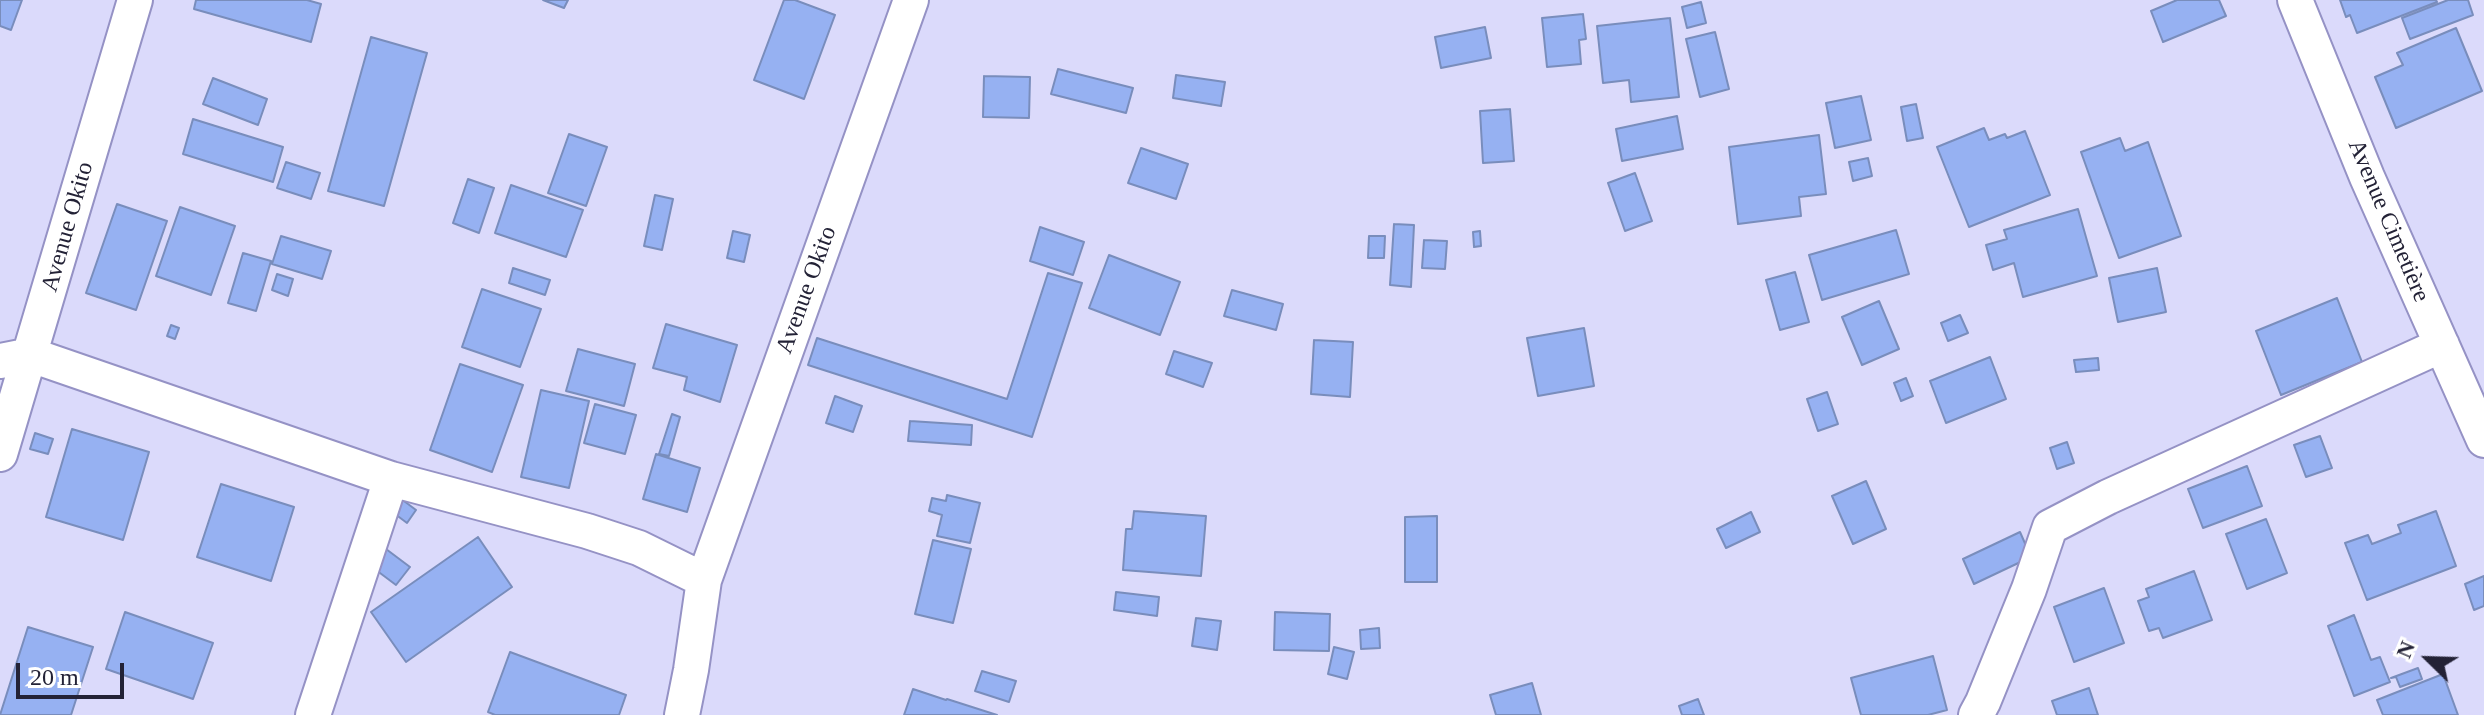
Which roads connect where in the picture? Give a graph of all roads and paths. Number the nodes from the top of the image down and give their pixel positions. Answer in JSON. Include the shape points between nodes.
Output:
{"nodes":[{"id":1,"x":135,"y":0,"type":"edge"},
{"id":2,"x":911,"y":0,"type":"edge"},
{"id":3,"x":2295,"y":0,"type":"edge"},
{"id":4,"x":2442,"y":345,"type":"junction"},
{"id":5,"x":16,"y":358,"type":"edge"},
{"id":6,"x":2484,"y":440,"type":"edge"},
{"id":7,"x":0,"y":454,"type":"edge"},
{"id":8,"x":391,"y":479,"type":"junction"},
{"id":9,"x":704,"y":580,"type":"junction"},
{"id":10,"x":313,"y":715,"type":"edge"},
{"id":11,"x":682,"y":715,"type":"edge"},
{"id":12,"x":1976,"y":715,"type":"edge"}],
"edges":[{"from":1,"to":5,"type":"street","name":"Avenue Okito"},
{"from":2,"to":9,"type":"street","name":"Avenue Okito"},
{"from":3,"to":4,"type":"street","name":"Avenue Cimetière"},
{"from":4,"to":6,"type":"street","name":"Avenue Cimetière"},
{"from":4,"to":12,"type":"street","via":[[2050,527]]},
{"from":5,"to":7,"type":"street","name":"Avenue Okito"},
{"from":5,"to":8,"type":"street"},
{"from":8,"to":9,"type":"street","via":[[587,531],[639,548]]},
{"from":8,"to":10,"type":"street"},
{"from":9,"to":11,"type":"street","name":"Avenue Okito"}]}
